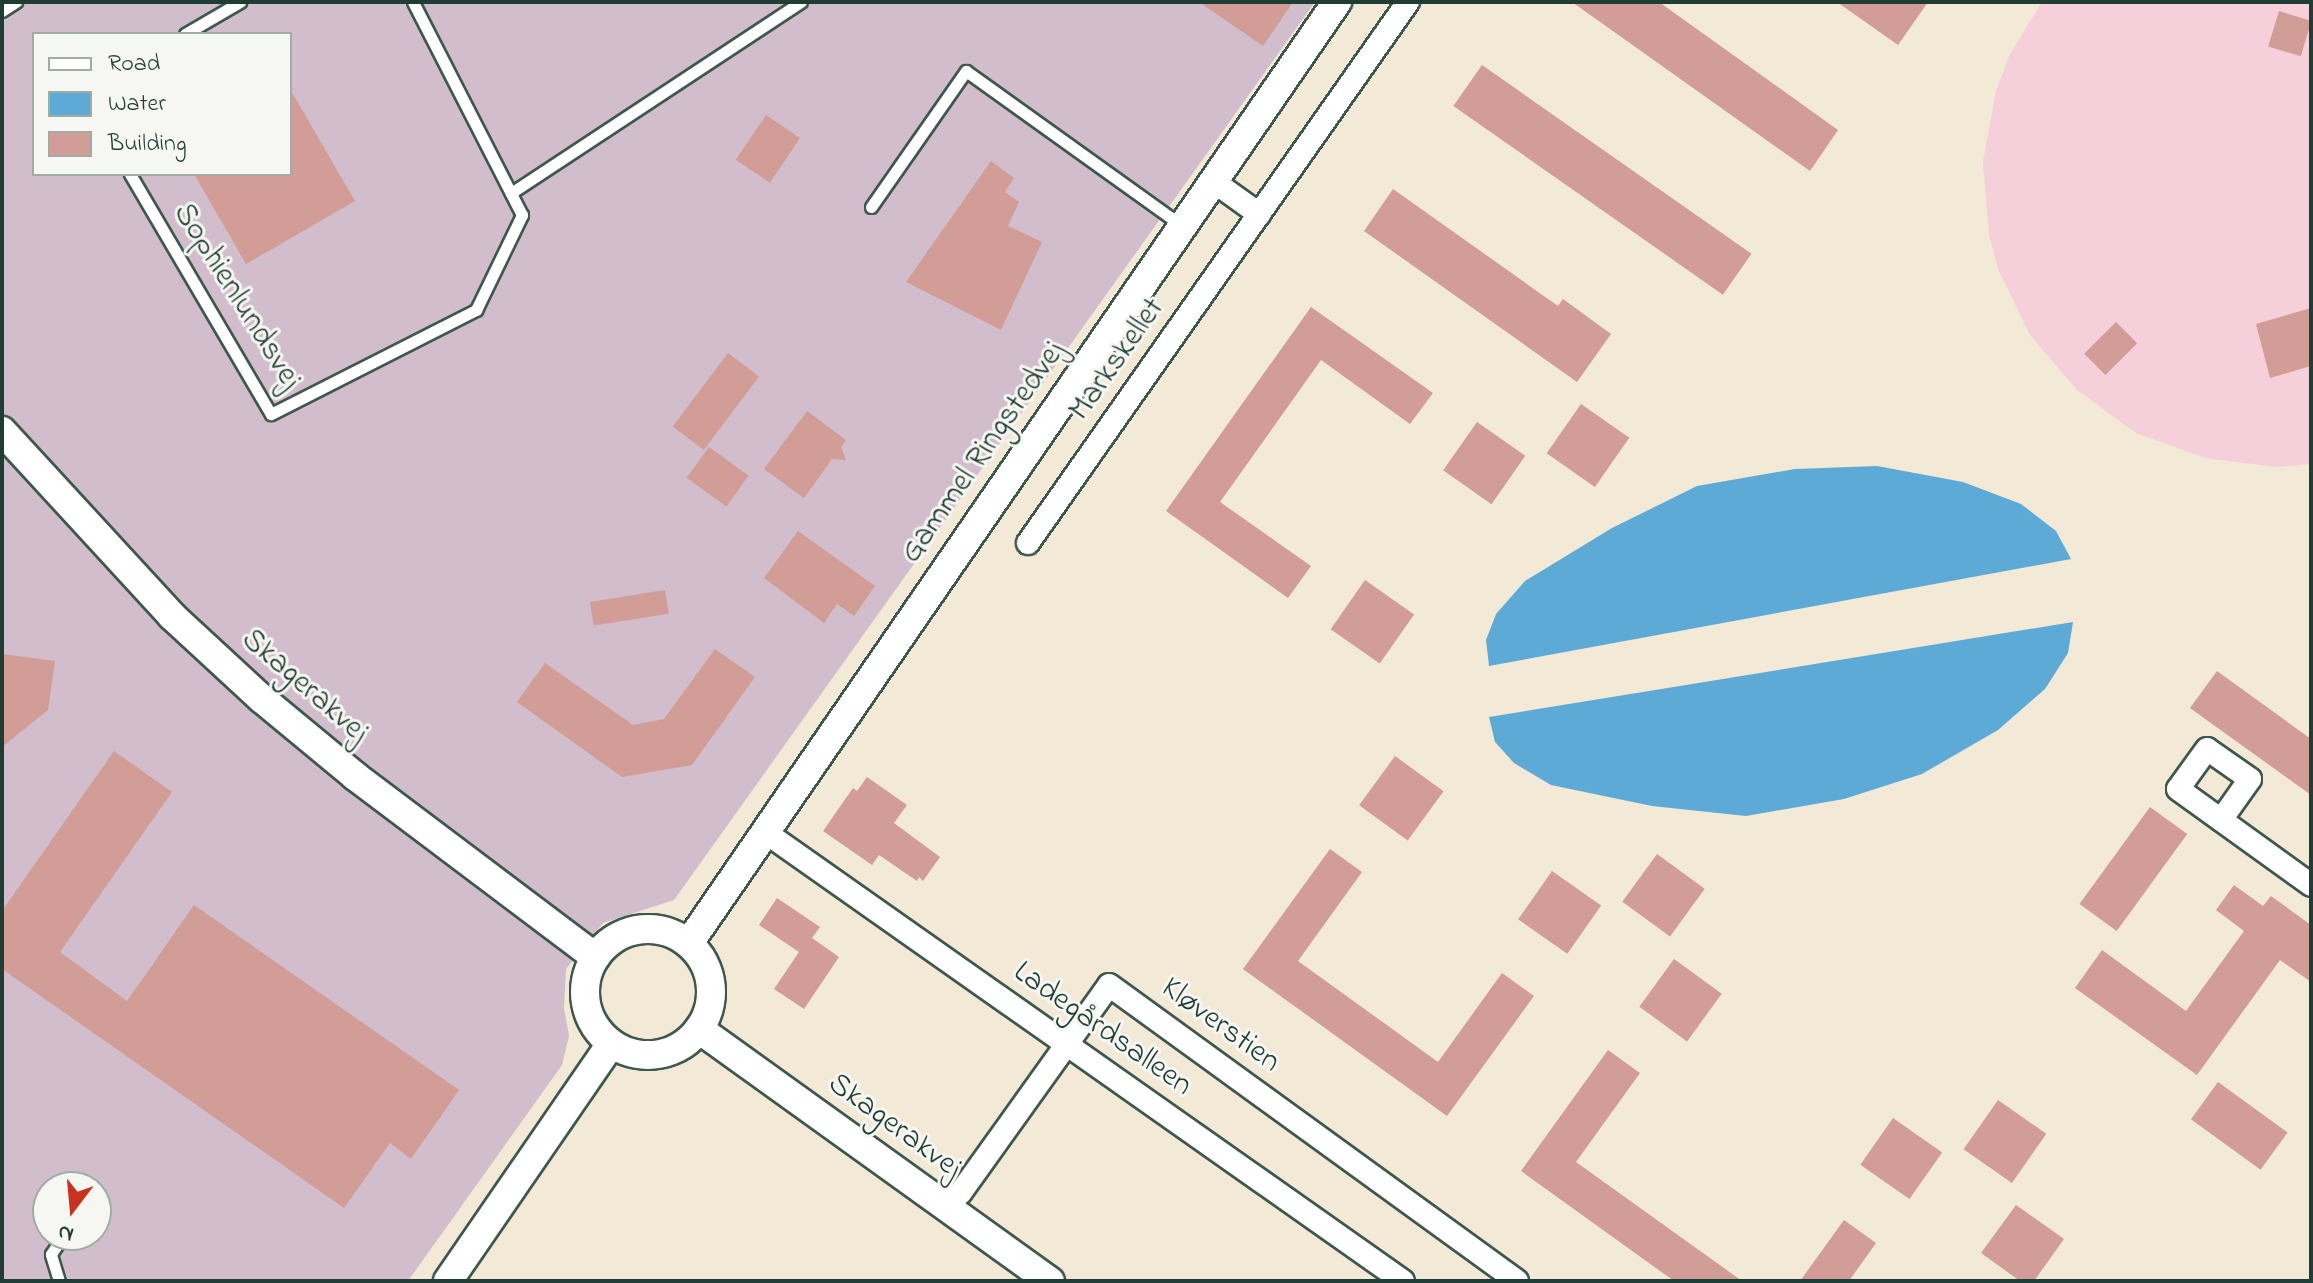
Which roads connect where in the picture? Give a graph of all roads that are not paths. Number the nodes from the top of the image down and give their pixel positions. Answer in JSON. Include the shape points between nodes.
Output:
{"nodes":[{"id":1,"x":16,"y":2,"type":"edge"},
{"id":2,"x":240,"y":2,"type":"edge"},
{"id":3,"x":413,"y":2,"type":"edge"},
{"id":4,"x":801,"y":2,"type":"edge"},
{"id":5,"x":1337,"y":2,"type":"edge"},
{"id":6,"x":1408,"y":2,"type":"edge"},
{"id":7,"x":2,"y":11,"type":"edge"},
{"id":8,"x":188,"y":32,"type":"edge"},
{"id":9,"x":131,"y":176,"type":"edge"},
{"id":10,"x":1213,"y":181,"type":"junction"},
{"id":11,"x":511,"y":193,"type":"junction"},
{"id":12,"x":871,"y":207,"type":"dead end"},
{"id":13,"x":1259,"y":214,"type":"junction"},
{"id":14,"x":1182,"y":225,"type":"junction"},
{"id":15,"x":2,"y":431,"type":"edge"},
{"id":16,"x":1028,"y":543,"type":"dead end"},
{"id":17,"x":2221,"y":820,"type":"dead end"},
{"id":18,"x":765,"y":832,"type":"junction"},
{"id":19,"x":2311,"y":885,"type":"edge"},
{"id":20,"x":689,"y":943,"type":"junction"},
{"id":21,"x":595,"y":957,"type":"junction"},
{"id":22,"x":699,"y":1029,"type":"junction"},
{"id":23,"x":611,"y":1044,"type":"junction"},
{"id":24,"x":1066,"y":1044,"type":"junction"},
{"id":25,"x":946,"y":1207,"type":"junction"},
{"id":26,"x":53,"y":1251,"type":"edge"},
{"id":27,"x":59,"y":1281,"type":"edge"},
{"id":28,"x":448,"y":1281,"type":"edge"},
{"id":29,"x":1050,"y":1281,"type":"edge"},
{"id":30,"x":1403,"y":1281,"type":"edge"},
{"id":31,"x":1517,"y":1281,"type":"edge"}],
"edges":[{"from":1,"to":7,"type":"lane"},
{"from":2,"to":8,"type":"lane"},
{"from":3,"to":11,"type":"lane","name":"Sophienlundsvej"},
{"from":4,"to":11,"type":"lane"},
{"from":5,"to":10,"type":"street","name":"Gammel Ringstedvej"},
{"from":6,"to":13,"type":"street","name":"Markskellet"},
{"from":9,"to":11,"type":"lane","name":"Sophienlundsvej","via":[[271,414],[476,310],[522,215]]},
{"from":10,"to":13,"type":"street"},
{"from":10,"to":14,"type":"street","name":"Gammel Ringstedvej"},
{"from":12,"to":14,"type":"lane","via":[[966,71]]},
{"from":13,"to":16,"type":"street","name":"Markskellet"},
{"from":14,"to":18,"type":"street","name":"Gammel Ringstedvej"},
{"from":15,"to":21,"type":"street","name":"Skagerakvej","via":[[172,616],[262,699]]},
{"from":17,"to":19,"type":"street"},
{"from":18,"to":20,"type":"street","name":"Gammel Ringstedvej"},
{"from":18,"to":24,"type":"street","name":"Ladegårdsalleen"},
{"from":20,"to":21,"type":"street","via":[[665,931],[639,929],[614,938]]},
{"from":20,"to":22,"type":"street","via":[[711,984]]},
{"from":21,"to":23,"type":"street","via":[[586,979],[586,1003],[595,1026]]},
{"from":22,"to":23,"type":"street","via":[[681,1046],[658,1055],[634,1054]]},
{"from":22,"to":25,"type":"street","name":"Skagerakvej"},
{"from":23,"to":28,"type":"street"},
{"from":24,"to":25,"type":"street","name":"Kløverstien"},
{"from":24,"to":30,"type":"street","name":"Ladegårdsalleen"},
{"from":24,"to":31,"type":"street","name":"Kløverstien","via":[[1109,985]]},
{"from":25,"to":29,"type":"street","name":"Skagerakvej"},
{"from":26,"to":27,"type":"lane"}]}
